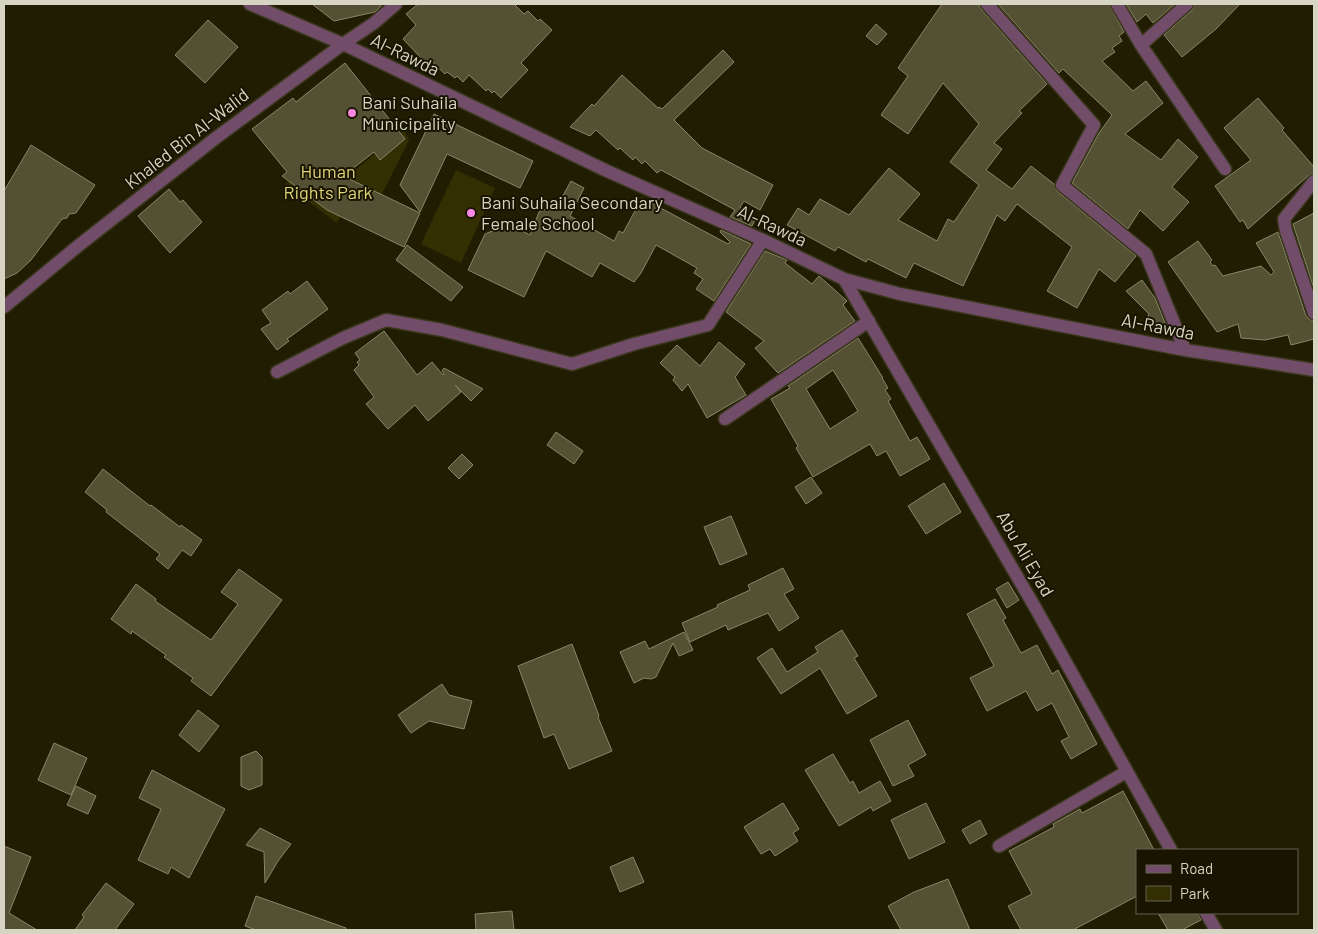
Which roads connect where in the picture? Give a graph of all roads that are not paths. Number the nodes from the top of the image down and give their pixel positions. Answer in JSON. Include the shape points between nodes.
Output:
{"nodes":[{"id":1,"x":250,"y":4,"type":"edge"},
{"id":2,"x":396,"y":4,"type":"edge"},
{"id":3,"x":987,"y":4,"type":"edge"},
{"id":4,"x":1117,"y":4,"type":"edge"},
{"id":5,"x":1187,"y":4,"type":"edge"},
{"id":6,"x":342,"y":44,"type":"junction"},
{"id":7,"x":1141,"y":45,"type":"junction"},
{"id":8,"x":1225,"y":169,"type":"dead end"},
{"id":9,"x":1314,"y":181,"type":"edge"},
{"id":10,"x":763,"y":240,"type":"junction"},
{"id":11,"x":844,"y":279,"type":"junction"},
{"id":12,"x":4,"y":307,"type":"edge"},
{"id":13,"x":1314,"y":313,"type":"edge"},
{"id":14,"x":869,"y":321,"type":"junction"},
{"id":15,"x":1185,"y":350,"type":"junction"},
{"id":16,"x":1314,"y":370,"type":"edge"},
{"id":17,"x":277,"y":372,"type":"dead end"},
{"id":18,"x":725,"y":419,"type":"dead end"},
{"id":19,"x":1126,"y":772,"type":"junction"},
{"id":20,"x":999,"y":846,"type":"dead end"},
{"id":21,"x":1170,"y":849,"type":"edge"},
{"id":22,"x":1207,"y":914,"type":"edge"},
{"id":23,"x":1216,"y":930,"type":"edge"}],
"edges":[{"from":1,"to":6,"type":"street","name":"Al-Rawda"},
{"from":2,"to":6,"type":"street","name":"Khaled Bin Al-Walid"},
{"from":3,"to":15,"type":"street","via":[[1094,125],[1062,185],[1146,254]]},
{"from":4,"to":7,"type":"street"},
{"from":5,"to":7,"type":"street"},
{"from":6,"to":10,"type":"street","name":"Al-Rawda","via":[[607,171]]},
{"from":6,"to":12,"type":"street","name":"Khaled Bin Al-Walid","via":[[217,137]]},
{"from":7,"to":8,"type":"street"},
{"from":9,"to":13,"type":"street","via":[[1284,219]]},
{"from":10,"to":11,"type":"street","name":"Al-Rawda"},
{"from":10,"to":17,"type":"street","via":[[708,325],[572,364],[442,330],[386,320],[342,338]]},
{"from":11,"to":14,"type":"street","name":"Abu Ali Eyad"},
{"from":11,"to":15,"type":"street","name":"Al-Rawda","via":[[900,294]]},
{"from":14,"to":18,"type":"street"},
{"from":14,"to":19,"type":"street","name":"Abu Ali Eyad","via":[[1036,609]]},
{"from":15,"to":16,"type":"street","name":"Al-Rawda"},
{"from":19,"to":20,"type":"street"},
{"from":19,"to":21,"type":"street","name":"Abu Ali Eyad"},
{"from":22,"to":23,"type":"street"}]}
